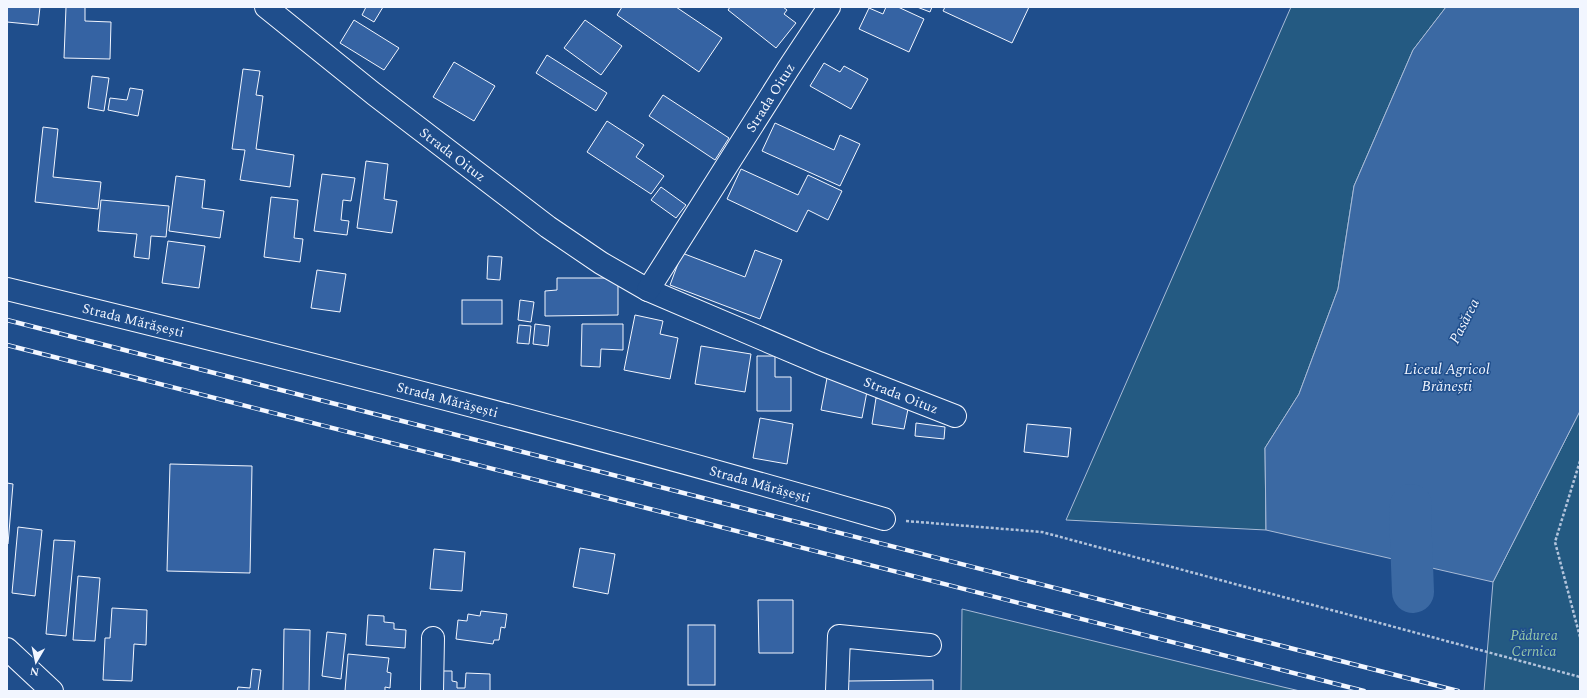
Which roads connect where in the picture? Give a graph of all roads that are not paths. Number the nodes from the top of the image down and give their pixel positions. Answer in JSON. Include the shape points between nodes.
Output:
{"nodes":[{"id":1,"x":266,"y":7,"type":"edge"},
{"id":2,"x":829,"y":7,"type":"edge"},
{"id":3,"x":7,"y":289,"type":"edge"},
{"id":4,"x":648,"y":290,"type":"junction"},
{"id":5,"x":955,"y":416,"type":"dead end"},
{"id":6,"x":884,"y":520,"type":"road end"},
{"id":7,"x":433,"y":638,"type":"dead end"},
{"id":8,"x":930,"y":645,"type":"dead end"},
{"id":9,"x":7,"y":649,"type":"edge"},
{"id":10,"x":52,"y":691,"type":"edge"},
{"id":11,"x":432,"y":691,"type":"edge"},
{"id":12,"x":837,"y":691,"type":"edge"}],
"edges":[{"from":1,"to":4,"type":"street","name":"Strada Oituz","via":[[374,94],[548,227],[601,263]]},
{"from":2,"to":4,"type":"street","name":"Strada Oituz"},
{"from":3,"to":6,"type":"street","name":"Strada Mărășești","via":[[532,421]]},
{"from":4,"to":5,"type":"street","name":"Strada Oituz","via":[[819,364]]},
{"from":7,"to":11,"type":"street"},
{"from":8,"to":12,"type":"street","via":[[839,636]]},
{"from":9,"to":10,"type":"street"}]}
